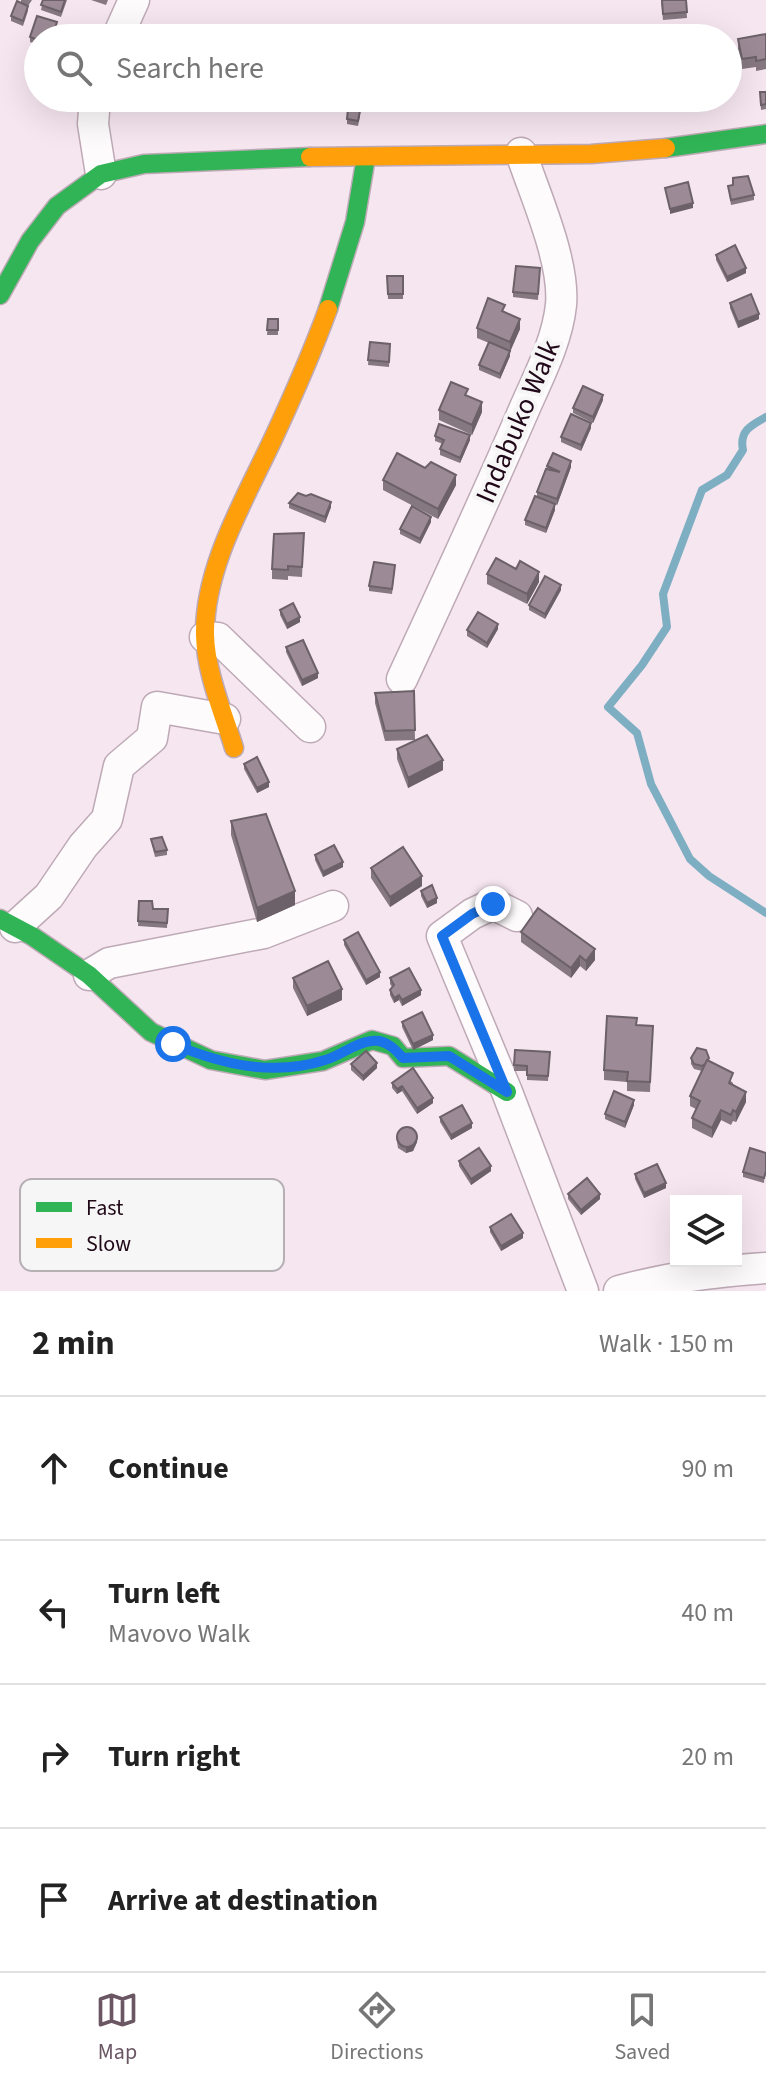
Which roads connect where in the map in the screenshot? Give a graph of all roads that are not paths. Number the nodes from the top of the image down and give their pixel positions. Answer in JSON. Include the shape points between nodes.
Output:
{"nodes":[{"id":1,"x":134,"y":0,"type":"edge"},
{"id":2,"x":123,"y":24,"type":"edge"},
{"id":3,"x":94,"y":112,"type":"edge"},
{"id":4,"x":766,"y":134,"type":"edge"},
{"id":5,"x":521,"y":153,"type":"junction"},
{"id":6,"x":366,"y":157,"type":"junction"},
{"id":7,"x":101,"y":174,"type":"junction"},
{"id":8,"x":0,"y":295,"type":"edge"},
{"id":9,"x":205,"y":637,"type":"junction"},
{"id":10,"x":402,"y":679,"type":"dead end"},
{"id":11,"x":310,"y":727,"type":"dead end"},
{"id":12,"x":229,"y":734,"type":"joint"},
{"id":13,"x":333,"y":906,"type":"dead end"},
{"id":14,"x":517,"y":916,"type":"dead end"},
{"id":15,"x":7,"y":923,"type":"edge"},
{"id":16,"x":89,"y":975,"type":"junction"},
{"id":17,"x":507,"y":1092,"type":"junction"},
{"id":18,"x":766,"y":1268,"type":"edge"},
{"id":19,"x":583,"y":1291,"type":"edge"},
{"id":20,"x":619,"y":1291,"type":"edge"}],
"edges":[{"from":1,"to":2,"type":"street"},
{"from":3,"to":7,"type":"street"},
{"from":4,"to":5,"type":"street","via":[[591,154]]},
{"from":5,"to":6,"type":"street"},
{"from":5,"to":10,"type":"street","name":"Indabuko Walk","via":[[560,278],[557,326],[487,497]]},
{"from":6,"to":7,"type":"street","via":[[144,164]]},
{"from":6,"to":9,"type":"street","via":[[358,215],[312,350],[214,575]]},
{"from":7,"to":8,"type":"street","via":[[57,206]]},
{"from":9,"to":11,"type":"street","via":[[218,638]]},
{"from":9,"to":12,"type":"street"},
{"from":12,"to":15,"type":"street","via":[[157,707],[152,738],[119,766],[107,819],[49,896]]},
{"from":13,"to":16,"type":"street","via":[[264,933],[109,963]]},
{"from":14,"to":17,"type":"street","via":[[493,904],[442,936]]},
{"from":15,"to":16,"type":"street"},
{"from":16,"to":17,"type":"street","via":[[151,1032],[211,1060],[265,1070],[323,1061],[372,1040],[393,1046],[403,1058],[449,1056]]},
{"from":17,"to":19,"type":"street"},
{"from":18,"to":20,"type":"street","via":[[655,1281]]}]}
